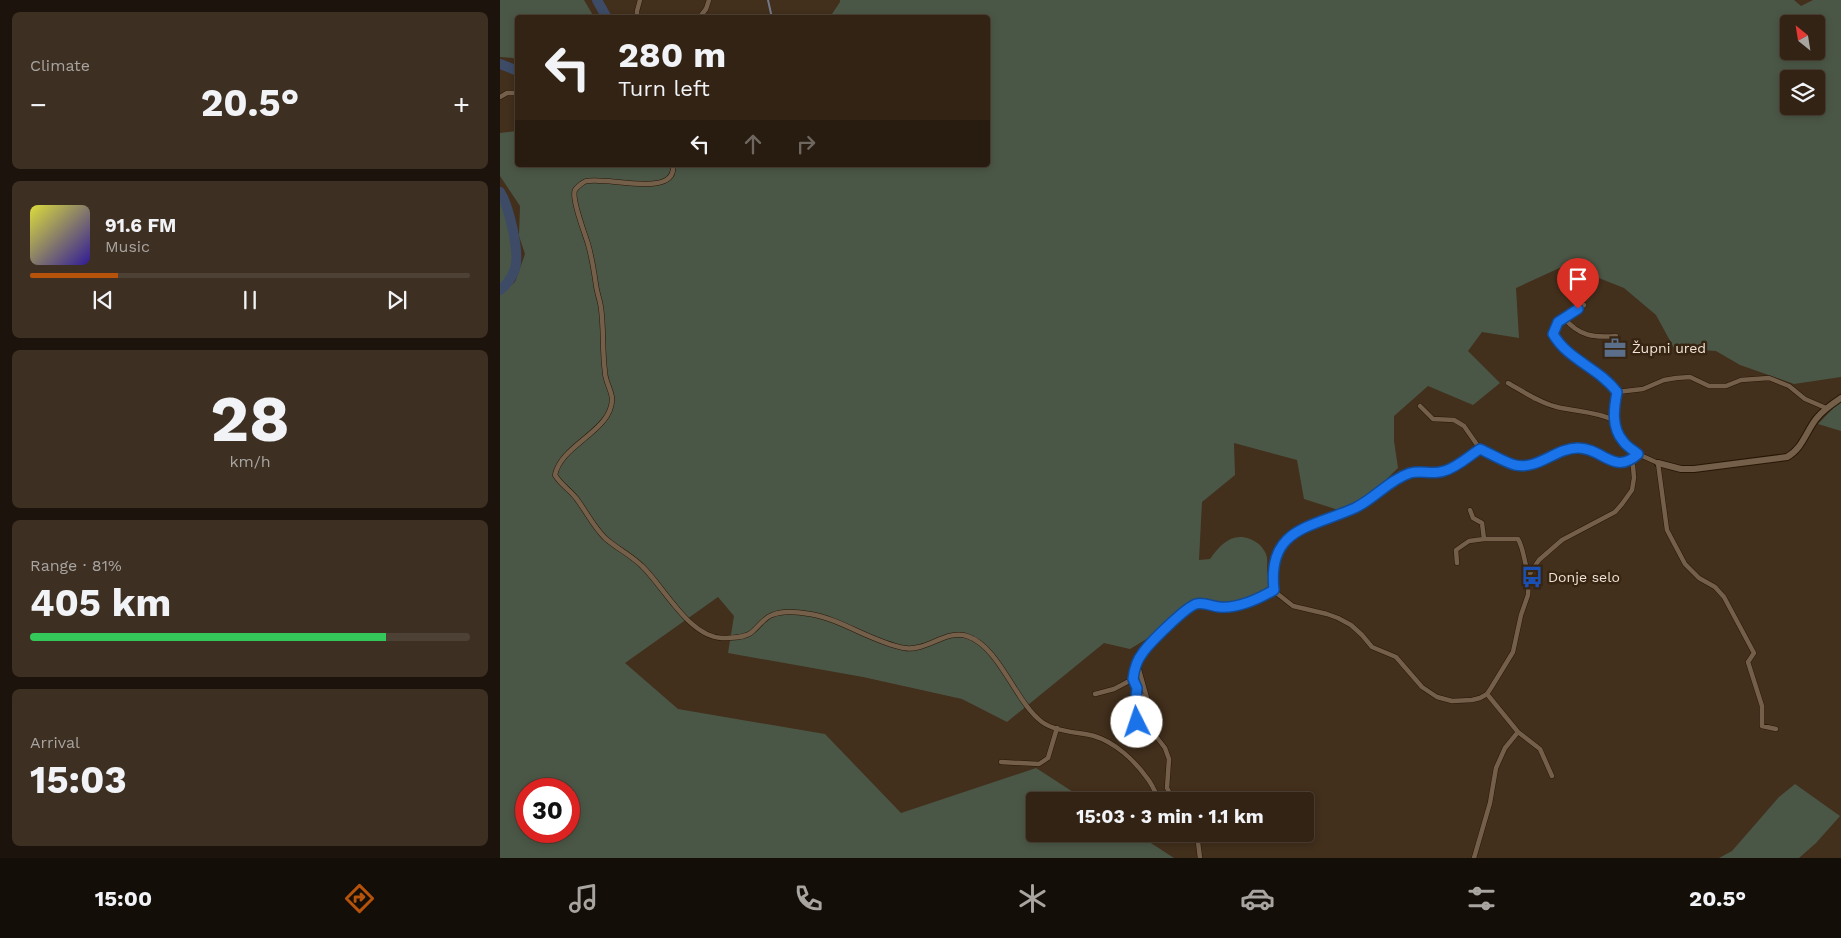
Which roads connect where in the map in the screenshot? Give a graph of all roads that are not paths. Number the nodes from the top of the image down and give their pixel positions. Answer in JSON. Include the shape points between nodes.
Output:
{"nodes":[{"id":1,"x":640,"y":0,"type":"edge"},
{"id":2,"x":709,"y":0,"type":"edge"},
{"id":3,"x":637,"y":15,"type":"edge"},
{"id":4,"x":701,"y":15,"type":"edge"},
{"id":5,"x":515,"y":93,"type":"edge"},
{"id":6,"x":500,"y":97,"type":"edge"},
{"id":7,"x":673,"y":167,"type":"edge"},
{"id":8,"x":1584,"y":305,"type":"dead end"},
{"id":9,"x":1564,"y":318,"type":"junction"},
{"id":10,"x":1616,"y":336,"type":"dead end"},
{"id":11,"x":1508,"y":383,"type":"dead end"},
{"id":12,"x":1617,"y":392,"type":"junction"},
{"id":13,"x":1841,"y":398,"type":"edge"},
{"id":14,"x":1420,"y":406,"type":"dead end"},
{"id":15,"x":1826,"y":408,"type":"junction"},
{"id":16,"x":1614,"y":420,"type":"junction"},
{"id":17,"x":1480,"y":449,"type":"junction"},
{"id":18,"x":1638,"y":454,"type":"junction"},
{"id":19,"x":1630,"y":461,"type":"junction"},
{"id":20,"x":1658,"y":463,"type":"junction"},
{"id":21,"x":1470,"y":510,"type":"dead end"},
{"id":22,"x":1484,"y":539,"type":"junction"},
{"id":23,"x":1457,"y":563,"type":"dead end"},
{"id":24,"x":1529,"y":575,"type":"junction"},
{"id":25,"x":1274,"y":590,"type":"junction"},
{"id":26,"x":1138,"y":666,"type":"junction"},
{"id":27,"x":1133,"y":679,"type":"junction"},
{"id":28,"x":1137,"y":688,"type":"junction"},
{"id":29,"x":1096,"y":694,"type":"dead end"},
{"id":30,"x":1487,"y":694,"type":"junction"},
{"id":31,"x":1148,"y":706,"type":"junction"},
{"id":32,"x":1057,"y":728,"type":"junction"},
{"id":33,"x":1776,"y":729,"type":"dead end"},
{"id":34,"x":1518,"y":732,"type":"junction"},
{"id":35,"x":1133,"y":733,"type":"dead end"},
{"id":36,"x":1001,"y":762,"type":"dead end"},
{"id":37,"x":1552,"y":776,"type":"dead end"},
{"id":38,"x":1155,"y":792,"type":"edge"},
{"id":39,"x":1169,"y":792,"type":"edge"},
{"id":40,"x":1199,"y":842,"type":"edge"},
{"id":41,"x":1200,"y":858,"type":"edge"},
{"id":42,"x":1474,"y":858,"type":"edge"}],
"edges":[{"from":1,"to":3,"type":"street"},
{"from":2,"to":4,"type":"street"},
{"from":5,"to":6,"type":"street"},
{"from":7,"to":32,"type":"street","via":[[671,178],[665,182],[586,181],[574,192],[593,261],[601,308],[605,374],[612,396],[611,406],[600,425],[560,463],[555,475],[559,483],[574,496],[603,535],[641,564],[672,603],[708,635],[722,638],[745,636],[773,614],[785,612],[820,616],[904,648],[966,636],[976,640],[994,657],[1032,712],[1043,723]]},
{"from":8,"to":9,"type":"street"},
{"from":9,"to":10,"type":"street","via":[[1579,332]]},
{"from":9,"to":12,"type":"street","via":[[1553,331],[1556,339],[1565,351],[1606,379]]},
{"from":11,"to":16,"type":"street","via":[[1557,407],[1592,412]]},
{"from":12,"to":15,"type":"street","via":[[1643,389],[1676,378],[1690,377],[1709,386],[1726,386],[1741,380],[1769,378]]},
{"from":12,"to":16,"type":"street"},
{"from":13,"to":15,"type":"main road"},
{"from":14,"to":17,"type":"street","via":[[1433,418],[1454,420],[1464,426]]},
{"from":15,"to":20,"type":"main road","via":[[1796,452],[1787,457],[1681,469]]},
{"from":16,"to":18,"type":"street","via":[[1622,441]]},
{"from":17,"to":19,"type":"street","via":[[1515,465],[1532,465],[1558,452],[1576,448],[1588,448],[1615,462]]},
{"from":17,"to":25,"type":"street","via":[[1445,471],[1421,471],[1398,479],[1355,508],[1307,526],[1287,538],[1273,562]]},
{"from":18,"to":19,"type":"street"},
{"from":18,"to":20,"type":"street"},
{"from":19,"to":24,"type":"street","via":[[1634,466],[1632,490],[1615,512],[1562,540],[1539,560]]},
{"from":20,"to":33,"type":"street","via":[[1668,530],[1685,564],[1724,598],[1754,653],[1748,662],[1762,706],[1762,726]]},
{"from":21,"to":22,"type":"street","via":[[1482,523]]},
{"from":22,"to":23,"type":"street","via":[[1469,541],[1456,550]]},
{"from":22,"to":24,"type":"street","via":[[1518,539]]},
{"from":24,"to":30,"type":"street","via":[[1528,596],[1513,652]]},
{"from":25,"to":26,"type":"street","via":[[1234,607],[1204,603],[1193,605],[1147,647]]},
{"from":25,"to":30,"type":"street","via":[[1293,606],[1332,616],[1351,626],[1372,647],[1396,657],[1422,688],[1437,697],[1452,701],[1472,700]]},
{"from":26,"to":27,"type":"street"},
{"from":26,"to":31,"type":"street"},
{"from":27,"to":28,"type":"street"},
{"from":27,"to":29,"type":"street"},
{"from":28,"to":31,"type":"street"},
{"from":28,"to":35,"type":"street","via":[[1137,722]]},
{"from":30,"to":34,"type":"street"},
{"from":31,"to":39,"type":"street","via":[[1155,735],[1169,759]]},
{"from":32,"to":36,"type":"street","via":[[1044,762]]},
{"from":32,"to":38,"type":"street","via":[[1112,743],[1138,768]]},
{"from":34,"to":37,"type":"street","via":[[1540,749]]},
{"from":34,"to":42,"type":"street","via":[[1505,748],[1496,768]]},
{"from":40,"to":41,"type":"street"}]}
